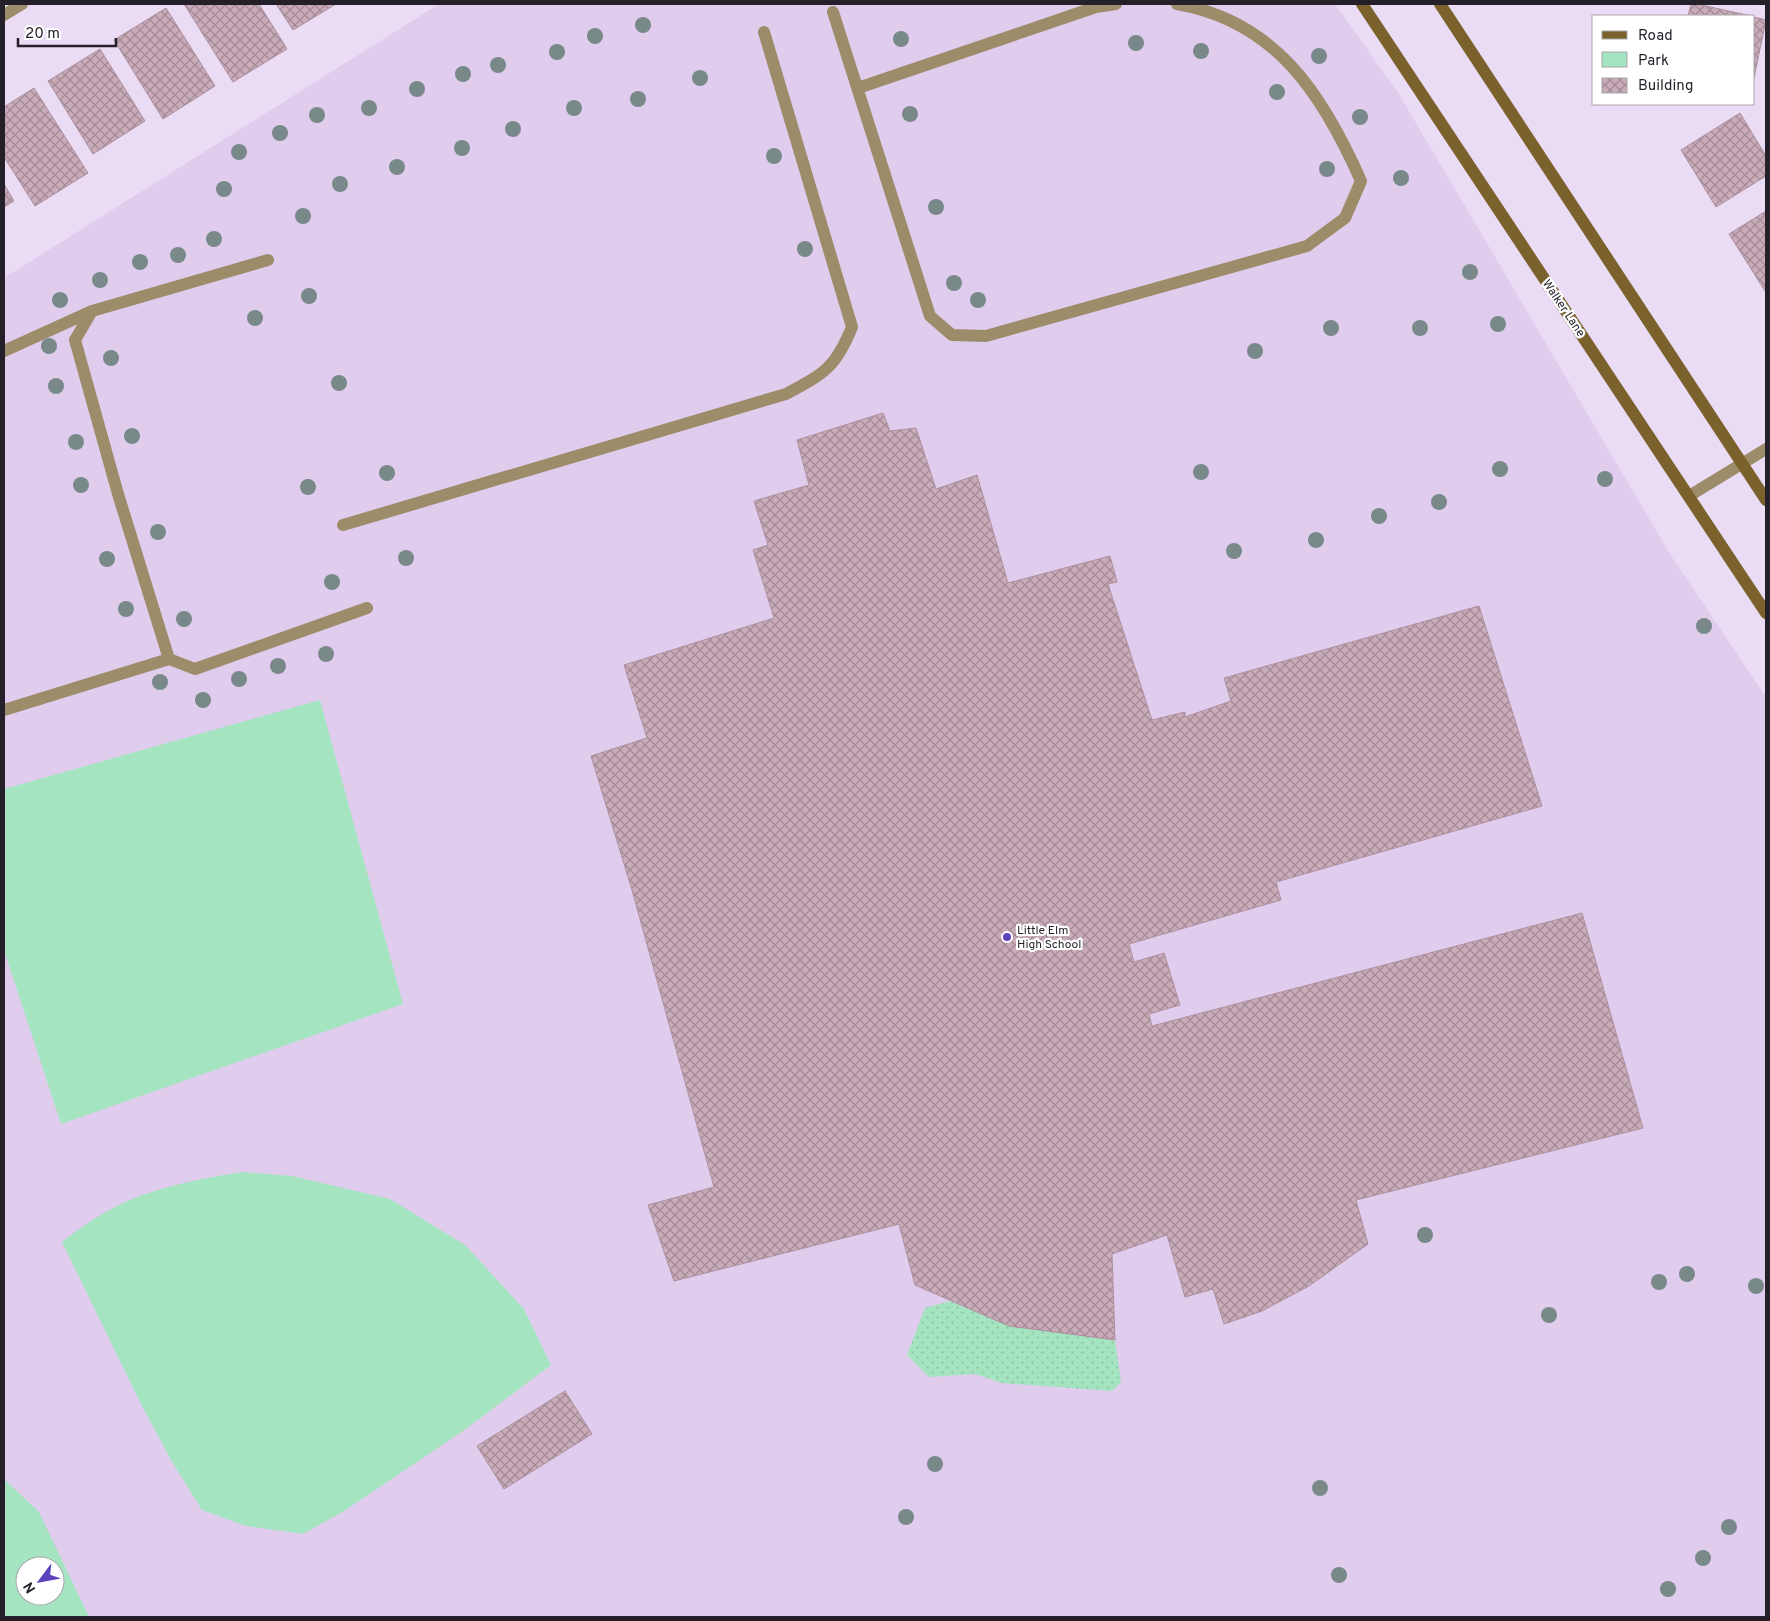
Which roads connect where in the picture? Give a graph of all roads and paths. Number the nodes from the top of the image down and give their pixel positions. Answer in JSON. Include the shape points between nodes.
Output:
{"nodes":[{"id":1,"x":22,"y":4,"type":"edge"},
{"id":2,"x":1116,"y":4,"type":"edge"},
{"id":3,"x":1177,"y":4,"type":"edge"},
{"id":4,"x":1362,"y":4,"type":"edge"},
{"id":5,"x":1440,"y":4,"type":"edge"},
{"id":6,"x":833,"y":12,"type":"dead end"},
{"id":7,"x":4,"y":15,"type":"edge"},
{"id":8,"x":764,"y":32,"type":"dead end"},
{"id":9,"x":858,"y":88,"type":"junction"},
{"id":10,"x":268,"y":260,"type":"dead end"},
{"id":11,"x":92,"y":311,"type":"junction"},
{"id":12,"x":4,"y":351,"type":"edge"},
{"id":13,"x":1766,"y":449,"type":"edge"},
{"id":14,"x":1742,"y":463,"type":"junction"},
{"id":15,"x":1689,"y":496,"type":"junction"},
{"id":16,"x":1766,"y":500,"type":"edge"},
{"id":17,"x":344,"y":525,"type":"dead end"},
{"id":18,"x":367,"y":608,"type":"dead end"},
{"id":19,"x":1766,"y":613,"type":"edge"},
{"id":20,"x":169,"y":659,"type":"junction"},
{"id":21,"x":4,"y":710,"type":"edge"}],
"edges":[{"from":1,"to":7,"type":"street"},
{"from":2,"to":9,"type":"street","via":[[1096,7]]},
{"from":3,"to":9,"type":"street","via":[[1241,23],[1277,51],[1311,88],[1341,136],[1361,181],[1345,218],[1307,246],[986,336],[952,335],[930,316]]},
{"from":4,"to":15,"type":"street","name":"Walker Lane"},
{"from":5,"to":14,"type":"street"},
{"from":6,"to":9,"type":"street"},
{"from":8,"to":17,"type":"street","via":[[852,327],[841,354],[817,378],[786,394]]},
{"from":10,"to":11,"type":"street"},
{"from":11,"to":12,"type":"street"},
{"from":11,"to":20,"type":"street","via":[[75,340]]},
{"from":13,"to":14,"type":"street"},
{"from":14,"to":15,"type":"street"},
{"from":14,"to":16,"type":"street"},
{"from":15,"to":19,"type":"street","name":"Walker Lane"},
{"from":18,"to":20,"type":"street","via":[[195,669]]},
{"from":20,"to":21,"type":"street"}]}
